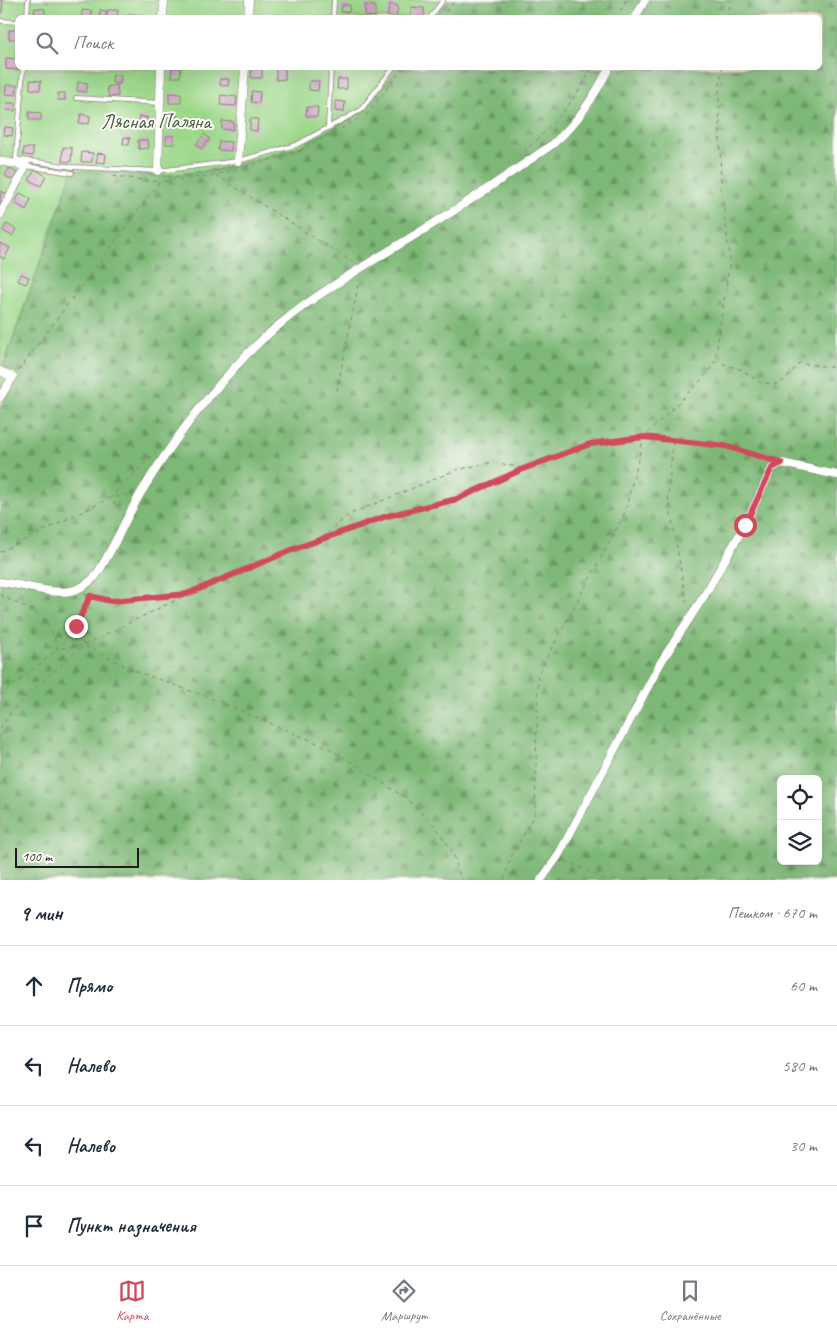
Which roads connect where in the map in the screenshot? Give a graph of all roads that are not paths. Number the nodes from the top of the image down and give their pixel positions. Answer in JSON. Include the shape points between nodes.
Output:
{"nodes":[{"id":1,"x":28,"y":0,"type":"edge"},
{"id":2,"x":164,"y":0,"type":"edge"},
{"id":3,"x":249,"y":0,"type":"edge"},
{"id":4,"x":334,"y":0,"type":"edge"},
{"id":5,"x":444,"y":0,"type":"edge"},
{"id":6,"x":644,"y":0,"type":"edge"},
{"id":7,"x":27,"y":15,"type":"edge"},
{"id":8,"x":163,"y":15,"type":"edge"},
{"id":9,"x":248,"y":15,"type":"edge"},
{"id":10,"x":333,"y":15,"type":"edge"},
{"id":11,"x":432,"y":15,"type":"edge"},
{"id":12,"x":636,"y":15,"type":"edge"},
{"id":13,"x":0,"y":21,"type":"edge"},
{"id":14,"x":15,"y":22,"type":"edge"},
{"id":15,"x":23,"y":70,"type":"edge"},
{"id":16,"x":161,"y":70,"type":"edge"},
{"id":17,"x":244,"y":70,"type":"edge"},
{"id":18,"x":331,"y":70,"type":"edge"},
{"id":19,"x":391,"y":70,"type":"edge"},
{"id":20,"x":608,"y":70,"type":"edge"},
{"id":21,"x":76,"y":98,"type":"dead end"},
{"id":22,"x":160,"y":103,"type":"junction"},
{"id":23,"x":328,"y":127,"type":"junction"},
{"id":24,"x":0,"y":161,"type":"edge"},
{"id":25,"x":238,"y":161,"type":"junction"},
{"id":26,"x":26,"y":166,"type":"junction"},
{"id":27,"x":158,"y":171,"type":"junction"},
{"id":28,"x":72,"y":173,"type":"dead end"},
{"id":29,"x":0,"y":215,"type":"edge"},
{"id":30,"x":0,"y":371,"type":"edge"},
{"id":31,"x":0,"y":397,"type":"edge"},
{"id":32,"x":837,"y":475,"type":"edge"},
{"id":33,"x":0,"y":582,"type":"edge"},
{"id":34,"x":541,"y":880,"type":"edge"}],
"edges":[{"from":1,"to":7,"type":"lane"},
{"from":2,"to":8,"type":"street"},
{"from":3,"to":9,"type":"street"},
{"from":4,"to":10,"type":"lane"},
{"from":5,"to":11,"type":"lane"},
{"from":6,"to":12,"type":"street"},
{"from":13,"to":14,"type":"lane"},
{"from":15,"to":27,"type":"lane","via":[[16,159],[73,167]]},
{"from":16,"to":22,"type":"street"},
{"from":17,"to":25,"type":"street"},
{"from":18,"to":23,"type":"lane"},
{"from":19,"to":23,"type":"lane","via":[[361,110]]},
{"from":20,"to":33,"type":"street","via":[[583,112],[552,144],[436,222],[359,266],[316,296],[280,323],[236,366],[196,412],[141,492],[95,577],[83,587],[59,592]]},
{"from":21,"to":22,"type":"lane"},
{"from":22,"to":27,"type":"street"},
{"from":23,"to":25,"type":"lane","via":[[296,145]]},
{"from":24,"to":26,"type":"street"},
{"from":25,"to":27,"type":"lane"},
{"from":26,"to":28,"type":"lane"},
{"from":26,"to":29,"type":"street"},
{"from":30,"to":31,"type":"street","via":[[13,377]]},
{"from":32,"to":34,"type":"street","via":[[782,463],[772,468],[745,525],[661,662],[558,856]]}]}
